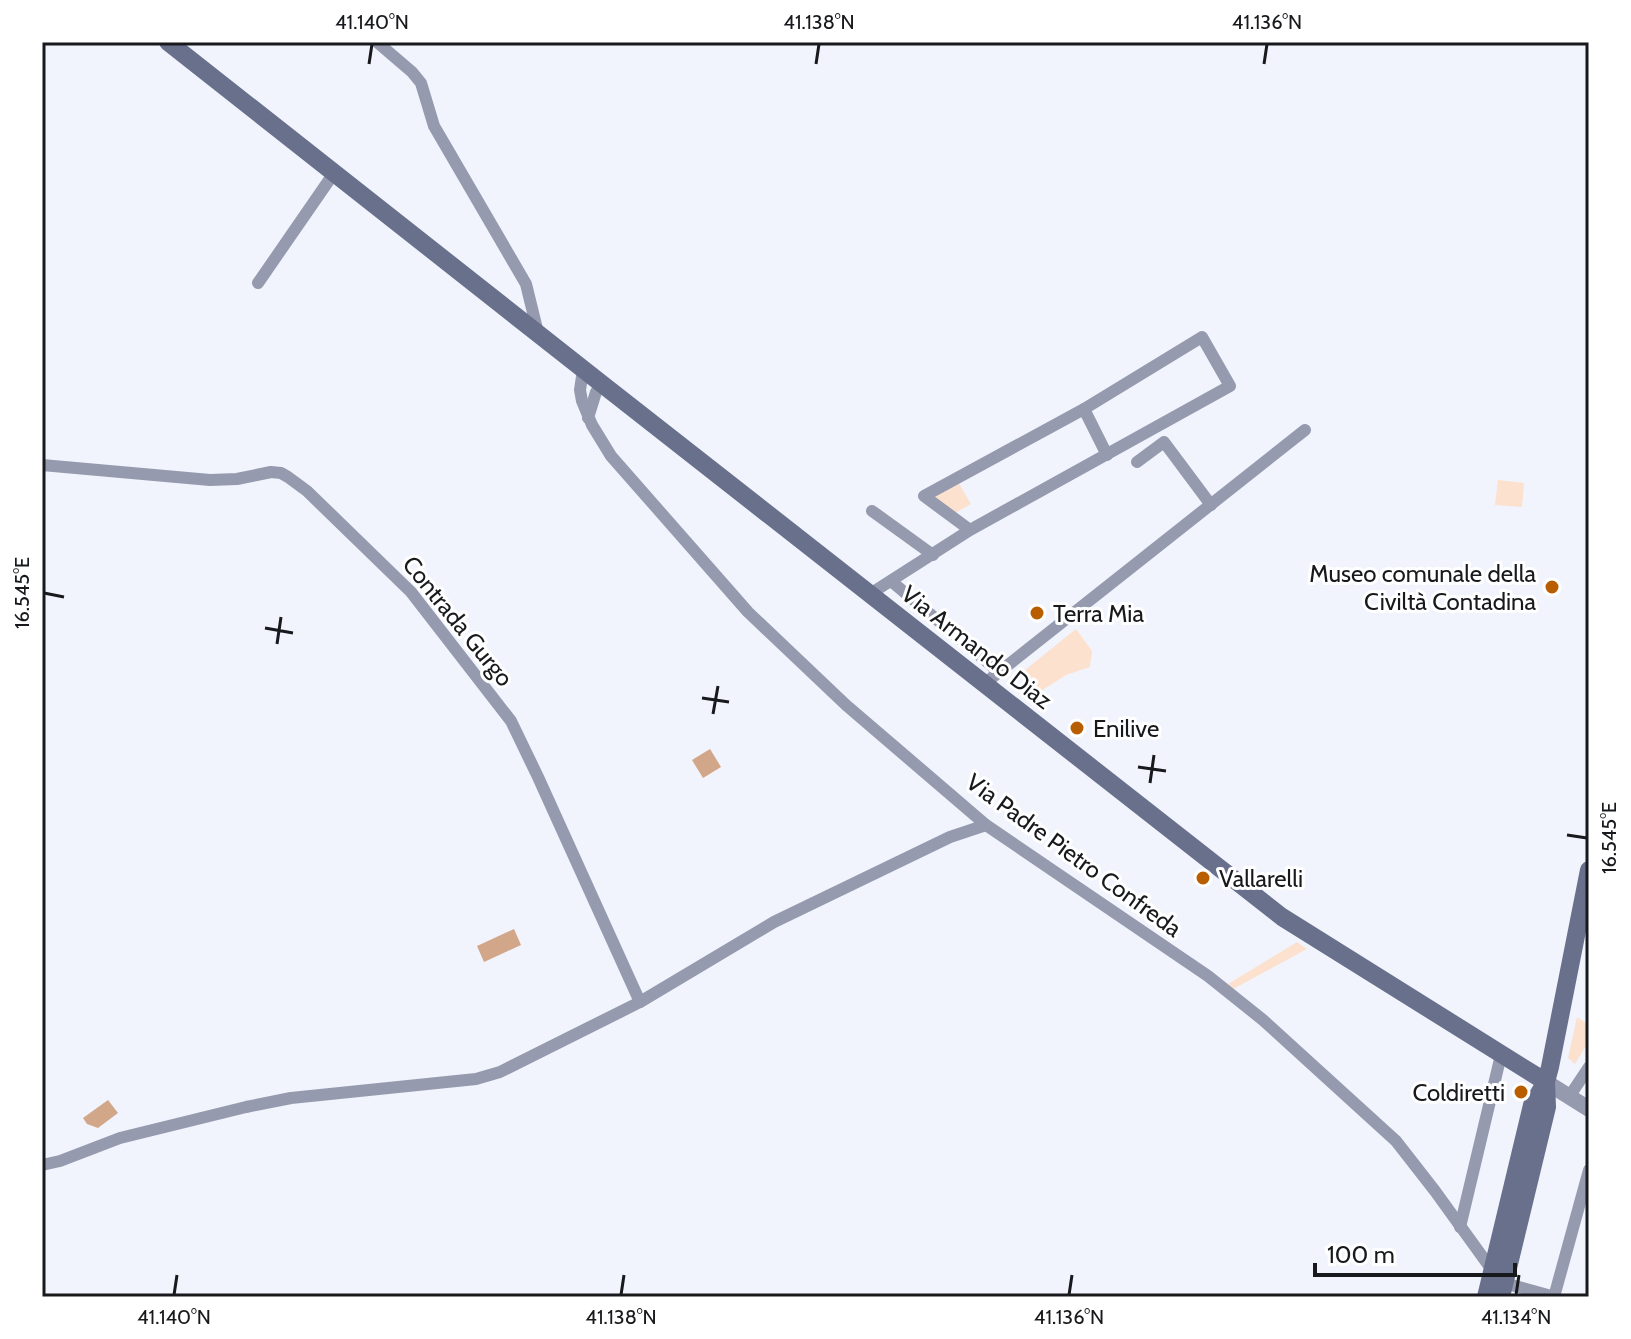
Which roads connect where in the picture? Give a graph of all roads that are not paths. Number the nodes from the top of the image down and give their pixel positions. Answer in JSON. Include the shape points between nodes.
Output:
{"nodes":[{"id":1,"x":168,"y":42,"type":"edge"},
{"id":2,"x":377,"y":42,"type":"edge"},
{"id":3,"x":334,"y":173,"type":"junction"},
{"id":4,"x":258,"y":283,"type":"dead end"},
{"id":5,"x":538,"y":333,"type":"junction"},
{"id":6,"x":583,"y":370,"type":"junction"},
{"id":7,"x":602,"y":384,"type":"junction"},
{"id":8,"x":1084,"y":409,"type":"junction"},
{"id":9,"x":588,"y":418,"type":"junction"},
{"id":10,"x":1305,"y":430,"type":"dead end"},
{"id":11,"x":1107,"y":455,"type":"junction"},
{"id":12,"x":1137,"y":462,"type":"dead end"},
{"id":13,"x":42,"y":465,"type":"edge"},
{"id":14,"x":1211,"y":505,"type":"junction"},
{"id":15,"x":872,"y":511,"type":"dead end"},
{"id":16,"x":970,"y":530,"type":"junction"},
{"id":17,"x":933,"y":555,"type":"junction"},
{"id":18,"x":891,"y":581,"type":"junction"},
{"id":19,"x":870,"y":594,"type":"junction"},
{"id":20,"x":991,"y":678,"type":"junction"},
{"id":21,"x":986,"y":825,"type":"junction"},
{"id":22,"x":1589,"y":870,"type":"edge"},
{"id":23,"x":640,"y":1002,"type":"junction"},
{"id":24,"x":1501,"y":1055,"type":"junction"},
{"id":25,"x":1589,"y":1067,"type":"edge"},
{"id":26,"x":1546,"y":1082,"type":"junction"},
{"id":27,"x":1569,"y":1097,"type":"junction"},
{"id":28,"x":1589,"y":1109,"type":"edge"},
{"id":29,"x":42,"y":1165,"type":"edge"},
{"id":30,"x":1589,"y":1170,"type":"edge"},
{"id":31,"x":1460,"y":1227,"type":"junction"},
{"id":32,"x":1499,"y":1283,"type":"edge"},
{"id":33,"x":1486,"y":1297,"type":"edge"},
{"id":34,"x":1554,"y":1297,"type":"edge"}],
"edges":[{"from":1,"to":3,"type":"main road","name":"Via Armando Diaz"},
{"from":2,"to":5,"type":"street","via":[[421,83],[434,126],[526,284]]},
{"from":3,"to":4,"type":"street"},
{"from":3,"to":5,"type":"main road","name":"Via Armando Diaz"},
{"from":5,"to":6,"type":"main road","name":"Via Armando Diaz"},
{"from":6,"to":7,"type":"main road","name":"Via Armando Diaz"},
{"from":6,"to":9,"type":"street","name":"Via Padre Pietro Confreda","via":[[580,390]]},
{"from":7,"to":9,"type":"street"},
{"from":7,"to":19,"type":"main road","name":"Via Armando Diaz"},
{"from":8,"to":11,"type":"street"},
{"from":8,"to":11,"type":"street","via":[[1202,337],[1230,386]]},
{"from":8,"to":16,"type":"street","via":[[924,496]]},
{"from":9,"to":21,"type":"street","name":"Via Padre Pietro Confreda","via":[[623,472],[748,612]]},
{"from":10,"to":14,"type":"street"},
{"from":11,"to":16,"type":"street"},
{"from":12,"to":14,"type":"street","via":[[1164,442]]},
{"from":13,"to":23,"type":"street","name":"Contrada Gurgo","via":[[210,480],[271,472],[307,491],[411,592],[511,721]]},
{"from":14,"to":20,"type":"street"},
{"from":15,"to":17,"type":"street"},
{"from":16,"to":17,"type":"street"},
{"from":17,"to":18,"type":"street"},
{"from":18,"to":19,"type":"street"},
{"from":18,"to":20,"type":"street"},
{"from":19,"to":20,"type":"main road","name":"Via Armando Diaz"},
{"from":20,"to":24,"type":"main road","name":"Via Armando Diaz","via":[[1282,917]]},
{"from":21,"to":23,"type":"street","via":[[950,837],[774,922]]},
{"from":21,"to":31,"type":"street","name":"Via Padre Pietro Confreda","via":[[1208,976],[1263,1020],[1396,1141]]},
{"from":22,"to":26,"type":"main road"},
{"from":23,"to":29,"type":"street","via":[[476,1079],[291,1098],[120,1138]]},
{"from":24,"to":26,"type":"main road","name":"Via Armando Diaz"},
{"from":24,"to":31,"type":"street"},
{"from":25,"to":27,"type":"street"},
{"from":26,"to":27,"type":"street","name":"Via Armando Diaz"},
{"from":26,"to":32,"type":"main road","via":[[1532,1105]]},
{"from":27,"to":28,"type":"street","name":"Via Armando Diaz"},
{"from":30,"to":34,"type":"street"},
{"from":31,"to":32,"type":"street","name":"Via Padre Pietro Confreda"},
{"from":32,"to":33,"type":"main road"},
{"from":32,"to":34,"type":"street"}]}
